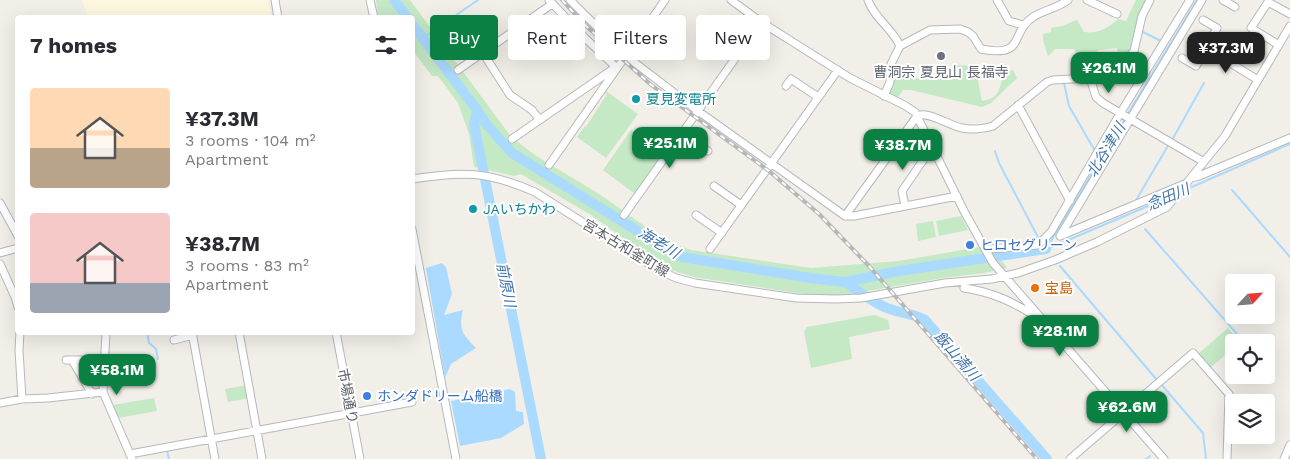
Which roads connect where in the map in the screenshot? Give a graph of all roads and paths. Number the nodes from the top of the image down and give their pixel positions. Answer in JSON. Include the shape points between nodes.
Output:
{"nodes":[{"id":1,"x":275,"y":0,"type":"edge"},
{"id":2,"x":370,"y":0,"type":"edge"},
{"id":3,"x":570,"y":0,"type":"edge"},
{"id":4,"x":665,"y":0,"type":"edge"},
{"id":5,"x":731,"y":0,"type":"edge"},
{"id":6,"x":868,"y":0,"type":"edge"},
{"id":7,"x":996,"y":0,"type":"edge"},
{"id":8,"x":1068,"y":0,"type":"edge"},
{"id":9,"x":1087,"y":0,"type":"edge"},
{"id":10,"x":1150,"y":0,"type":"edge"},
{"id":11,"x":1202,"y":0,"type":"edge"},
{"id":12,"x":1223,"y":0,"type":"edge"},
{"id":13,"x":1188,"y":1,"type":"edge"},
{"id":14,"x":551,"y":2,"type":"edge"},
{"id":15,"x":1235,"y":7,"type":"dead end"},
{"id":16,"x":1117,"y":14,"type":"dead end"},
{"id":17,"x":1290,"y":14,"type":"edge"},
{"id":18,"x":278,"y":15,"type":"edge"},
{"id":19,"x":373,"y":15,"type":"edge"},
{"id":20,"x":655,"y":15,"type":"edge"},
{"id":21,"x":751,"y":15,"type":"edge"},
{"id":22,"x":1203,"y":20,"type":"dead end"},
{"id":23,"x":595,"y":25,"type":"edge"},
{"id":24,"x":1023,"y":25,"type":"junction"},
{"id":25,"x":1290,"y":26,"type":"edge"},
{"id":26,"x":770,"y":28,"type":"edge"},
{"id":27,"x":498,"y":42,"type":"edge"},
{"id":28,"x":1279,"y":45,"type":"junction"},
{"id":29,"x":900,"y":46,"type":"junction"},
{"id":30,"x":1206,"y":48,"type":"junction"},
{"id":31,"x":1182,"y":58,"type":"dead end"},
{"id":32,"x":473,"y":60,"type":"edge"},
{"id":33,"x":488,"y":60,"type":"edge"},
{"id":34,"x":622,"y":60,"type":"edge"},
{"id":35,"x":631,"y":60,"type":"edge"},
{"id":36,"x":734,"y":60,"type":"edge"},
{"id":37,"x":616,"y":67,"type":"junction"},
{"id":38,"x":458,"y":70,"type":"dead end"},
{"id":39,"x":838,"y":70,"type":"junction"},
{"id":40,"x":1090,"y":78,"type":"junction"},
{"id":41,"x":1258,"y":80,"type":"junction"},
{"id":42,"x":786,"y":86,"type":"dead end"},
{"id":43,"x":884,"y":96,"type":"junction"},
{"id":44,"x":818,"y":97,"type":"junction"},
{"id":45,"x":1018,"y":104,"type":"junction"},
{"id":46,"x":698,"y":111,"type":"junction"},
{"id":47,"x":1126,"y":115,"type":"junction"},
{"id":48,"x":917,"y":116,"type":"junction"},
{"id":49,"x":540,"y":120,"type":"junction"},
{"id":50,"x":683,"y":132,"type":"junction"},
{"id":51,"x":1290,"y":138,"type":"edge"},
{"id":52,"x":512,"y":139,"type":"dead end"},
{"id":53,"x":934,"y":150,"type":"junction"},
{"id":54,"x":708,"y":151,"type":"dead end"},
{"id":55,"x":1204,"y":162,"type":"junction"},
{"id":56,"x":770,"y":163,"type":"junction"},
{"id":57,"x":549,"y":165,"type":"dead end"},
{"id":58,"x":415,"y":179,"type":"edge"},
{"id":59,"x":1188,"y":182,"type":"junction"},
{"id":60,"x":714,"y":186,"type":"dead end"},
{"id":61,"x":957,"y":196,"type":"junction"},
{"id":62,"x":1070,"y":201,"type":"junction"},
{"id":63,"x":0,"y":203,"type":"edge"},
{"id":64,"x":741,"y":205,"type":"junction"},
{"id":65,"x":905,"y":206,"type":"junction"},
{"id":66,"x":624,"y":214,"type":"dead end"},
{"id":67,"x":696,"y":215,"type":"dead end"},
{"id":68,"x":845,"y":216,"type":"junction"},
{"id":69,"x":15,"y":230,"type":"edge"},
{"id":70,"x":722,"y":232,"type":"junction"},
{"id":71,"x":415,"y":245,"type":"edge"},
{"id":72,"x":15,"y":249,"type":"edge"},
{"id":73,"x":710,"y":249,"type":"dead end"},
{"id":74,"x":988,"y":251,"type":"junction"},
{"id":75,"x":0,"y":253,"type":"edge"},
{"id":76,"x":0,"y":264,"type":"edge"},
{"id":77,"x":1005,"y":276,"type":"junction"},
{"id":78,"x":964,"y":288,"type":"dead end"},
{"id":79,"x":15,"y":297,"type":"edge"},
{"id":80,"x":1044,"y":322,"type":"junction"},
{"id":81,"x":20,"y":335,"type":"edge"},
{"id":82,"x":106,"y":335,"type":"edge"},
{"id":83,"x":189,"y":335,"type":"edge"},
{"id":84,"x":192,"y":335,"type":"edge"},
{"id":85,"x":240,"y":335,"type":"edge"},
{"id":86,"x":337,"y":335,"type":"edge"},
{"id":87,"x":174,"y":340,"type":"dead end"},
{"id":88,"x":105,"y":360,"type":"junction"},
{"id":89,"x":103,"y":392,"type":"junction"},
{"id":90,"x":92,"y":394,"type":"junction"},
{"id":91,"x":22,"y":399,"type":"junction"},
{"id":92,"x":412,"y":402,"type":"dead end"},
{"id":93,"x":0,"y":403,"type":"edge"},
{"id":94,"x":352,"y":413,"type":"junction"},
{"id":95,"x":1124,"y":413,"type":"junction"},
{"id":96,"x":257,"y":430,"type":"junction"},
{"id":97,"x":212,"y":439,"type":"junction"},
{"id":98,"x":1290,"y":445,"type":"edge"},
{"id":99,"x":131,"y":457,"type":"edge"},
{"id":100,"x":215,"y":459,"type":"edge"},
{"id":101,"x":262,"y":459,"type":"edge"},
{"id":102,"x":360,"y":459,"type":"edge"},
{"id":103,"x":456,"y":459,"type":"edge"},
{"id":104,"x":1070,"y":459,"type":"edge"},
{"id":105,"x":1164,"y":459,"type":"edge"},
{"id":106,"x":1227,"y":459,"type":"edge"},
{"id":107,"x":1284,"y":459,"type":"edge"}],
"edges":[{"from":1,"to":18,"type":"street"},
{"from":2,"to":19,"type":"street"},
{"from":3,"to":23,"type":"street"},
{"from":4,"to":20,"type":"street"},
{"from":5,"to":21,"type":"street"},
{"from":6,"to":29,"type":"street"},
{"from":7,"to":24,"type":"street","via":[[1009,21]]},
{"from":8,"to":24,"type":"street"},
{"from":9,"to":16,"type":"street"},
{"from":10,"to":40,"type":"street","via":[[1131,55],[1111,70]]},
{"from":11,"to":47,"type":"street"},
{"from":12,"to":15,"type":"street"},
{"from":13,"to":47,"type":"street"},
{"from":14,"to":27,"type":"street"},
{"from":14,"to":37,"type":"street"},
{"from":17,"to":28,"type":"street","via":[[1268,2],[1251,28]]},
{"from":22,"to":30,"type":"street","via":[[1217,28]]},
{"from":24,"to":29,"type":"street","via":[[1015,45],[1005,50],[981,49],[968,32],[951,28],[930,30]]},
{"from":25,"to":28,"type":"street"},
{"from":26,"to":39,"type":"street"},
{"from":28,"to":41,"type":"street"},
{"from":29,"to":43,"type":"street","via":[[891,64],[890,82]]},
{"from":30,"to":31,"type":"street","via":[[1196,66]]},
{"from":30,"to":41,"type":"street"},
{"from":32,"to":38,"type":"street"},
{"from":33,"to":49,"type":"street","via":[[510,95],[532,110]]},
{"from":34,"to":37,"type":"street"},
{"from":35,"to":46,"type":"street"},
{"from":36,"to":46,"type":"street"},
{"from":37,"to":49,"type":"street"},
{"from":37,"to":57,"type":"street"},
{"from":39,"to":43,"type":"street"},
{"from":39,"to":44,"type":"street"},
{"from":40,"to":45,"type":"street","via":[[1047,82]]},
{"from":40,"to":47,"type":"street","via":[[1096,97]]},
{"from":41,"to":55,"type":"street"},
{"from":42,"to":44,"type":"street","via":[[791,79]]},
{"from":43,"to":48,"type":"street"},
{"from":44,"to":56,"type":"street"},
{"from":45,"to":48,"type":"street","via":[[989,128],[962,128],[924,114]]},
{"from":45,"to":62,"type":"street"},
{"from":46,"to":50,"type":"street"},
{"from":46,"to":56,"type":"street"},
{"from":47,"to":55,"type":"street"},
{"from":47,"to":59,"type":"street","via":[[1060,236]]},
{"from":47,"to":62,"type":"street"},
{"from":48,"to":53,"type":"street"},
{"from":48,"to":68,"type":"street"},
{"from":49,"to":52,"type":"street"},
{"from":50,"to":54,"type":"street"},
{"from":50,"to":66,"type":"street"},
{"from":51,"to":59,"type":"street"},
{"from":53,"to":61,"type":"street"},
{"from":53,"to":65,"type":"street","via":[[928,153],[902,191]]},
{"from":55,"to":59,"type":"street"},
{"from":56,"to":64,"type":"street"},
{"from":56,"to":68,"type":"street"},
{"from":58,"to":77,"type":"street","name":"宮本古和釜町線","via":[[452,174],[503,179],[534,192],[655,268],[695,283],[817,300],[873,296]]},
{"from":59,"to":77,"type":"street","via":[[1160,212],[1055,260]]},
{"from":60,"to":64,"type":"street"},
{"from":61,"to":65,"type":"street"},
{"from":61,"to":74,"type":"street"},
{"from":62,"to":74,"type":"street","via":[[1051,232],[1038,244]]},
{"from":63,"to":69,"type":"street"},
{"from":64,"to":70,"type":"street"},
{"from":65,"to":68,"type":"street"},
{"from":67,"to":70,"type":"street"},
{"from":70,"to":73,"type":"street"},
{"from":71,"to":103,"type":"street"},
{"from":72,"to":75,"type":"street"},
{"from":74,"to":77,"type":"street","via":[[993,263]]},
{"from":76,"to":79,"type":"street"},
{"from":77,"to":80,"type":"street"},
{"from":78,"to":80,"type":"street","via":[[1010,301]]},
{"from":80,"to":95,"type":"street"},
{"from":81,"to":91,"type":"street"},
{"from":82,"to":88,"type":"street"},
{"from":83,"to":87,"type":"street"},
{"from":84,"to":97,"type":"street"},
{"from":85,"to":96,"type":"street"},
{"from":86,"to":94,"type":"street","name":"市場通り"},
{"from":88,"to":89,"type":"street"},
{"from":88,"to":90,"type":"street","via":[[69,360]]},
{"from":89,"to":90,"type":"street"},
{"from":89,"to":99,"type":"street"},
{"from":90,"to":91,"type":"street"},
{"from":91,"to":93,"type":"street"},
{"from":92,"to":94,"type":"street"},
{"from":94,"to":96,"type":"street"},
{"from":94,"to":102,"type":"street","name":"市場通り"},
{"from":95,"to":104,"type":"street"},
{"from":95,"to":105,"type":"street"},
{"from":95,"to":106,"type":"street","via":[[1193,353],[1229,394]]},
{"from":96,"to":97,"type":"street"},
{"from":96,"to":101,"type":"street"},
{"from":97,"to":99,"type":"street"},
{"from":97,"to":100,"type":"street"},
{"from":98,"to":107,"type":"street"}]}
